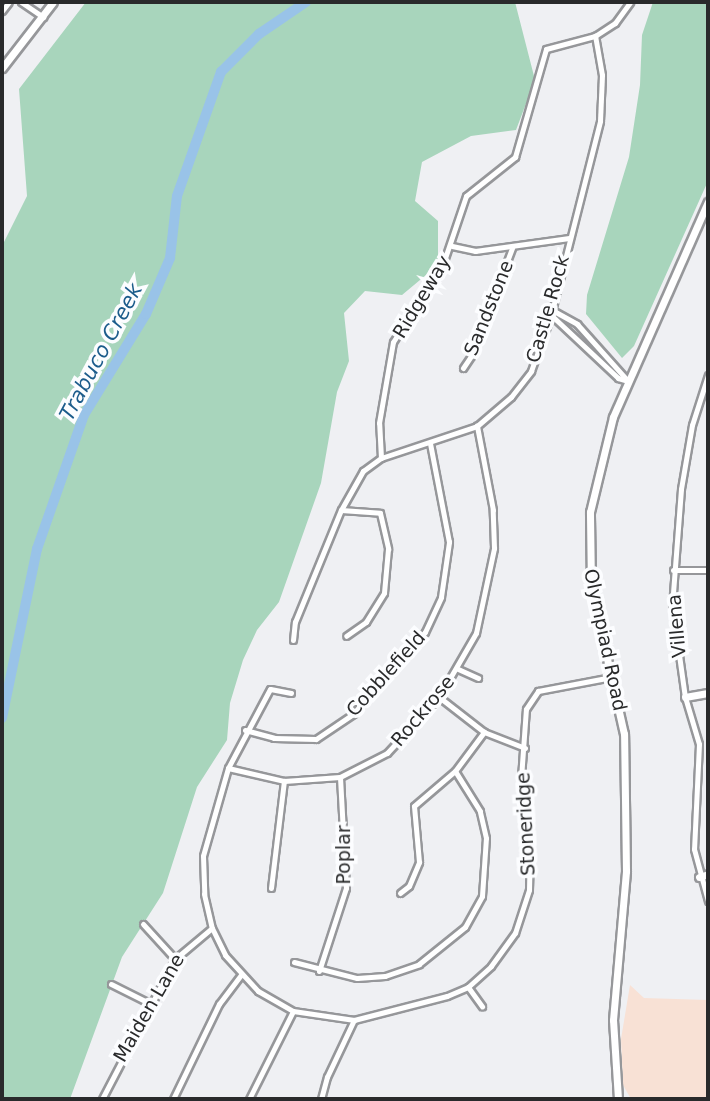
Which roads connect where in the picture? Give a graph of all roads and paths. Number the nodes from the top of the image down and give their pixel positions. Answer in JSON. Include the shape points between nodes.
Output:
{"nodes":[{"id":1,"x":9,"y":2,"type":"edge"},
{"id":2,"x":21,"y":2,"type":"edge"},
{"id":3,"x":53,"y":2,"type":"edge"},
{"id":4,"x":630,"y":2,"type":"edge"},
{"id":5,"x":2,"y":10,"type":"edge"},
{"id":6,"x":43,"y":17,"type":"junction"},
{"id":7,"x":595,"y":36,"type":"junction"},
{"id":8,"x":2,"y":68,"type":"edge"},
{"id":9,"x":708,"y":202,"type":"edge"},
{"id":10,"x":569,"y":238,"type":"junction"},
{"id":11,"x":452,"y":247,"type":"junction"},
{"id":12,"x":512,"y":248,"type":"junction"},
{"id":13,"x":551,"y":312,"type":"junction"},
{"id":14,"x":569,"y":318,"type":"junction"},
{"id":15,"x":564,"y":326,"type":"junction"},
{"id":16,"x":609,"y":365,"type":"junction"},
{"id":17,"x":463,"y":368,"type":"dead end"},
{"id":18,"x":708,"y":375,"type":"edge"},
{"id":19,"x":628,"y":381,"type":"junction"},
{"id":20,"x":701,"y":392,"type":"junction"},
{"id":21,"x":708,"y":394,"type":"edge"},
{"id":22,"x":477,"y":426,"type":"junction"},
{"id":23,"x":430,"y":443,"type":"junction"},
{"id":24,"x":381,"y":458,"type":"junction"},
{"id":25,"x":341,"y":510,"type":"junction"},
{"id":26,"x":673,"y":570,"type":"junction"},
{"id":27,"x":708,"y":570,"type":"edge"},
{"id":28,"x":346,"y":636,"type":"dead end"},
{"id":29,"x":293,"y":640,"type":"dead end"},
{"id":30,"x":458,"y":669,"type":"junction"},
{"id":31,"x":612,"y":677,"type":"junction"},
{"id":32,"x":478,"y":678,"type":"dead end"},
{"id":33,"x":290,"y":693,"type":"dead end"},
{"id":34,"x":708,"y":693,"type":"edge"},
{"id":35,"x":439,"y":697,"type":"junction"},
{"id":36,"x":685,"y":697,"type":"junction"},
{"id":37,"x":245,"y":730,"type":"junction"},
{"id":38,"x":484,"y":732,"type":"junction"},
{"id":39,"x":525,"y":748,"type":"junction"},
{"id":40,"x":228,"y":768,"type":"junction"},
{"id":41,"x":455,"y":771,"type":"junction"},
{"id":42,"x":340,"y":777,"type":"junction"},
{"id":43,"x":284,"y":781,"type":"junction"},
{"id":44,"x":708,"y":874,"type":"edge"},
{"id":45,"x":699,"y":877,"type":"junction"},
{"id":46,"x":271,"y":888,"type":"dead end"},
{"id":47,"x":400,"y":893,"type":"dead end"},
{"id":48,"x":708,"y":901,"type":"edge"},
{"id":49,"x":143,"y":925,"type":"dead end"},
{"id":50,"x":212,"y":928,"type":"junction"},
{"id":51,"x":175,"y":959,"type":"junction"},
{"id":52,"x":294,"y":962,"type":"dead end"},
{"id":53,"x":319,"y":971,"type":"junction"},
{"id":54,"x":241,"y":975,"type":"junction"},
{"id":55,"x":111,"y":984,"type":"dead end"},
{"id":56,"x":468,"y":987,"type":"junction"},
{"id":57,"x":149,"y":1003,"type":"junction"},
{"id":58,"x":482,"y":1006,"type":"dead end"},
{"id":59,"x":293,"y":1011,"type":"junction"},
{"id":60,"x":355,"y":1020,"type":"junction"},
{"id":61,"x":102,"y":1099,"type":"edge"},
{"id":62,"x":173,"y":1099,"type":"edge"},
{"id":63,"x":249,"y":1099,"type":"edge"},
{"id":64,"x":321,"y":1099,"type":"edge"},
{"id":65,"x":618,"y":1099,"type":"edge"}],
"edges":[{"from":1,"to":5,"type":"street"},
{"from":2,"to":6,"type":"street"},
{"from":3,"to":6,"type":"main road"},
{"from":4,"to":7,"type":"street","via":[[615,23]]},
{"from":6,"to":8,"type":"main road"},
{"from":7,"to":10,"type":"street","name":"Castle Rock","via":[[602,75],[600,121]]},
{"from":7,"to":11,"type":"street","name":"Ridgeway","via":[[546,49],[515,156],[466,196],[457,212]]},
{"from":9,"to":19,"type":"main road","name":"Olympiad Road"},
{"from":10,"to":12,"type":"street"},
{"from":10,"to":13,"type":"street","name":"Castle Rock"},
{"from":11,"to":12,"type":"street","via":[[475,251]]},
{"from":11,"to":24,"type":"street","name":"Ridgeway","via":[[393,342],[379,423]]},
{"from":12,"to":17,"type":"street","name":"Sandstone"},
{"from":13,"to":14,"type":"street"},
{"from":13,"to":15,"type":"street"},
{"from":13,"to":22,"type":"street","name":"Castle Rock","via":[[531,370],[511,397]]},
{"from":14,"to":15,"type":"street"},
{"from":14,"to":16,"type":"street"},
{"from":15,"to":16,"type":"street"},
{"from":16,"to":19,"type":"street"},
{"from":18,"to":20,"type":"street","name":"Villena"},
{"from":19,"to":31,"type":"main road","name":"Olympiad Road","via":[[604,445],[590,512],[591,587]]},
{"from":20,"to":21,"type":"street"},
{"from":20,"to":26,"type":"street","name":"Villena","via":[[683,477]]},
{"from":22,"to":23,"type":"street","name":"Castle Rock"},
{"from":22,"to":30,"type":"street","name":"Rockrose","via":[[493,510],[495,548],[476,633]]},
{"from":23,"to":24,"type":"street","name":"Castle Rock"},
{"from":23,"to":37,"type":"street","name":"Cobblefield","via":[[449,542],[441,597],[425,632],[352,714],[316,739],[274,738]]},
{"from":24,"to":25,"type":"street","name":"Castle Rock","via":[[363,471]]},
{"from":25,"to":28,"type":"street","via":[[380,513],[388,550],[384,593],[366,622]]},
{"from":25,"to":29,"type":"street","name":"Castle Rock","via":[[295,622]]},
{"from":26,"to":27,"type":"street"},
{"from":26,"to":36,"type":"street","name":"Villena","via":[[673,623]]},
{"from":30,"to":32,"type":"street"},
{"from":30,"to":35,"type":"street","name":"Rockrose"},
{"from":31,"to":39,"type":"street","name":"Stoneridge","via":[[538,691],[526,709]]},
{"from":31,"to":65,"type":"main road","name":"Olympiad Road","via":[[624,734],[626,871],[613,1020]]},
{"from":33,"to":37,"type":"street","name":"Stoneridge","via":[[270,689]]},
{"from":34,"to":36,"type":"main road"},
{"from":35,"to":38,"type":"street"},
{"from":35,"to":42,"type":"street","name":"Rockrose","via":[[387,753]]},
{"from":36,"to":45,"type":"street","name":"Villena","via":[[701,759],[694,836]]},
{"from":37,"to":40,"type":"street","name":"Stoneridge"},
{"from":38,"to":39,"type":"street"},
{"from":38,"to":41,"type":"street"},
{"from":39,"to":56,"type":"street","name":"Stoneridge","via":[[522,809],[530,845],[530,890],[514,933],[491,966]]},
{"from":40,"to":43,"type":"street","name":"Rockrose"},
{"from":40,"to":50,"type":"street","name":"Stoneridge","via":[[203,856],[204,894]]},
{"from":41,"to":47,"type":"street","via":[[414,806],[419,862],[409,886]]},
{"from":41,"to":53,"type":"street","via":[[480,811],[486,838],[482,896],[465,928],[452,942],[401,972],[357,978]]},
{"from":42,"to":43,"type":"street","name":"Rockrose"},
{"from":42,"to":53,"type":"street","name":"Poplar","via":[[346,888]]},
{"from":43,"to":46,"type":"street"},
{"from":44,"to":45,"type":"main road"},
{"from":45,"to":48,"type":"street","name":"Villena"},
{"from":49,"to":51,"type":"street"},
{"from":50,"to":51,"type":"street","name":"Maiden Lane"},
{"from":50,"to":54,"type":"street","name":"Stoneridge"},
{"from":51,"to":57,"type":"street","name":"Maiden Lane"},
{"from":52,"to":53,"type":"street"},
{"from":54,"to":59,"type":"street","name":"Stoneridge"},
{"from":54,"to":62,"type":"street","via":[[219,1004]]},
{"from":55,"to":57,"type":"street"},
{"from":56,"to":58,"type":"street"},
{"from":56,"to":60,"type":"street","name":"Stoneridge","via":[[428,1004]]},
{"from":57,"to":61,"type":"street","name":"Maiden Lane"},
{"from":59,"to":60,"type":"street","name":"Stoneridge"},
{"from":59,"to":63,"type":"street"},
{"from":60,"to":64,"type":"street"}]}
